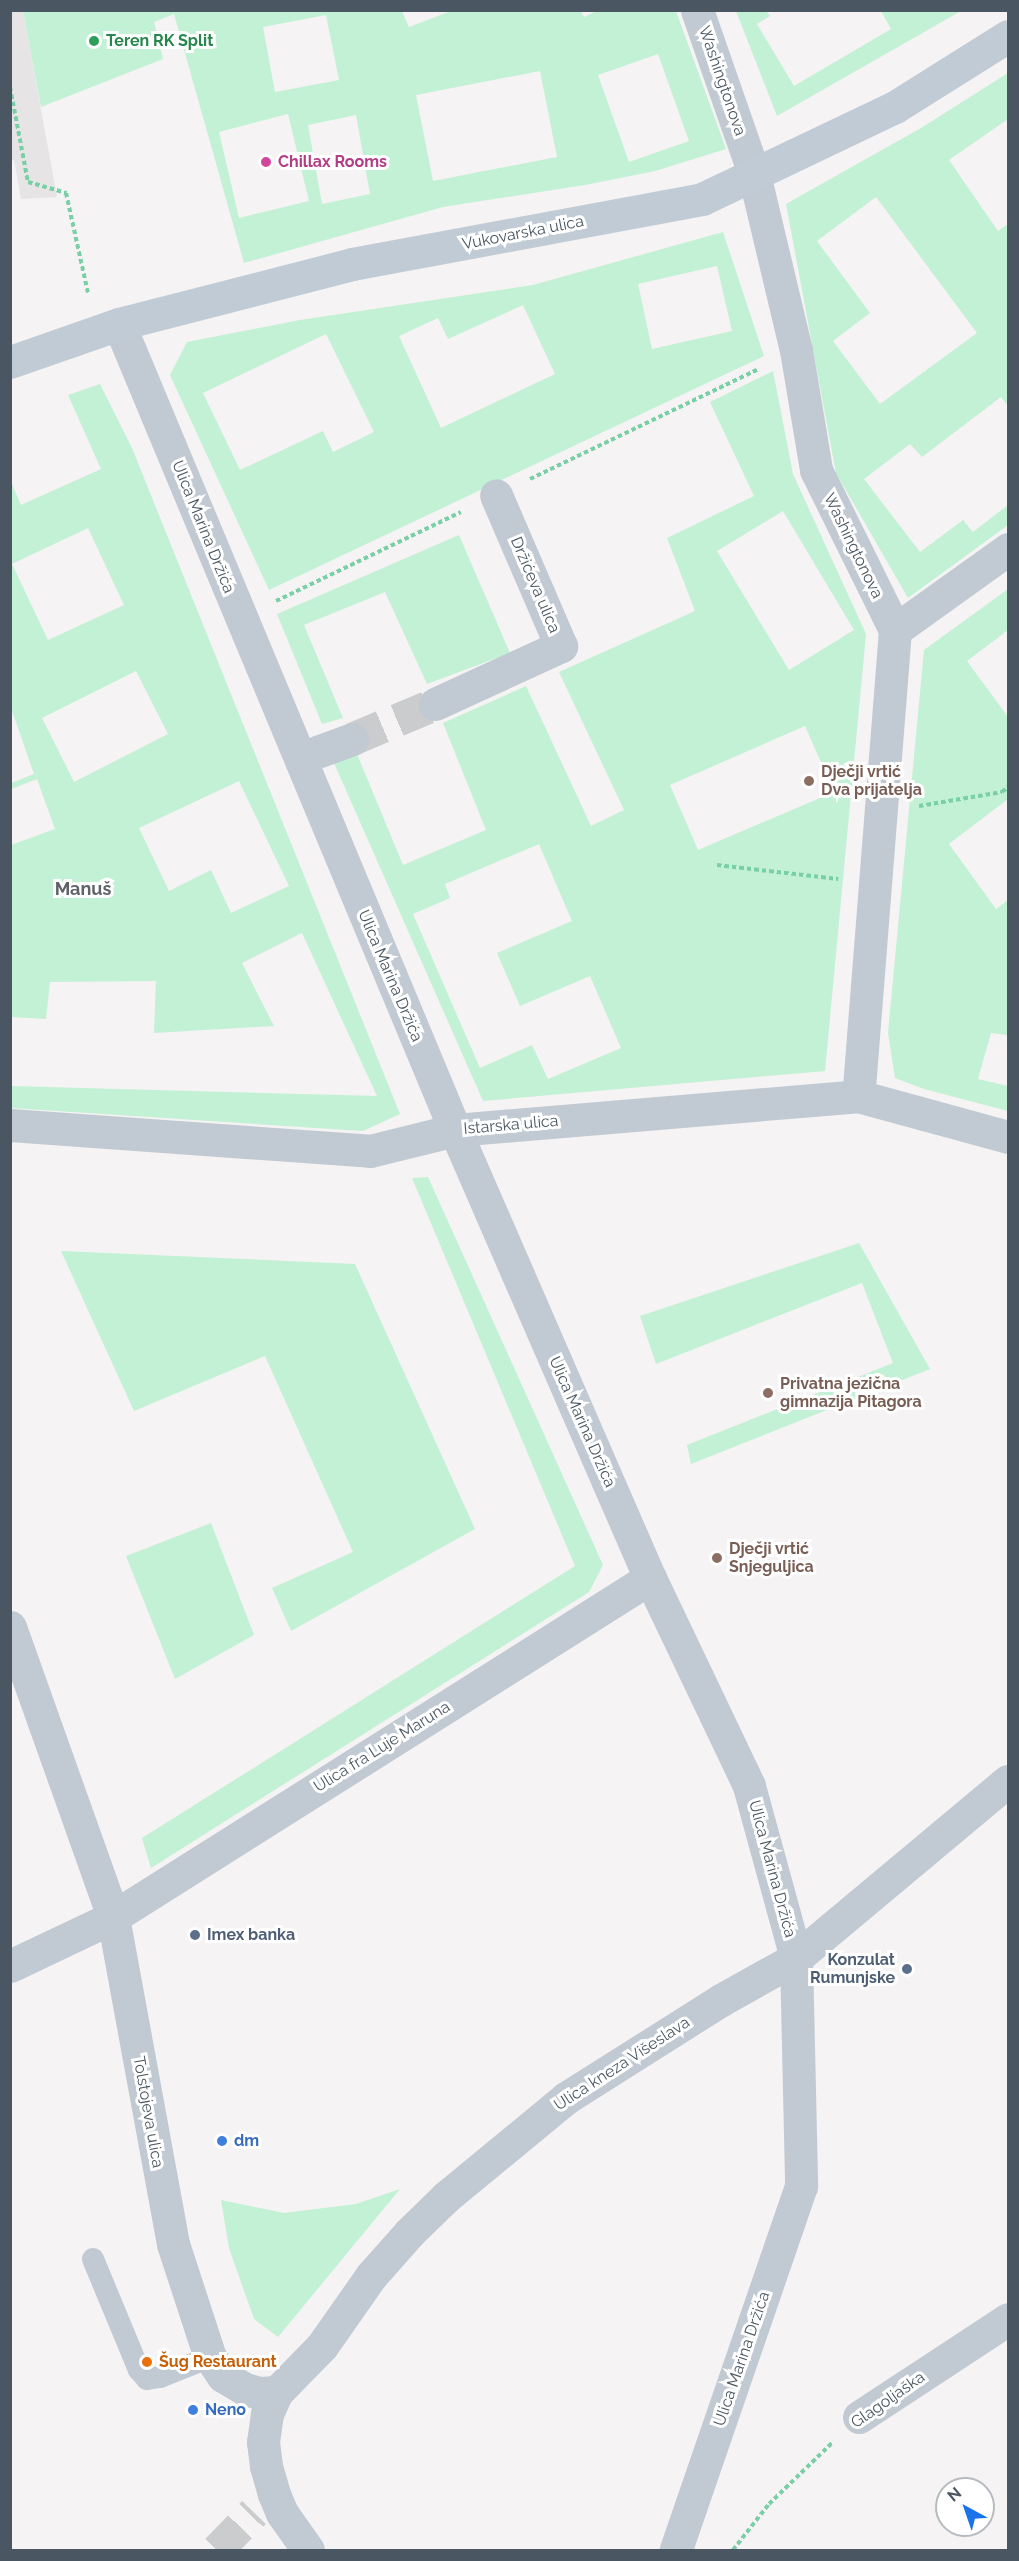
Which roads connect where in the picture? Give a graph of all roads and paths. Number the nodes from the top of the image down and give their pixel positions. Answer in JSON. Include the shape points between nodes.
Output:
{"nodes":[{"id":1,"x":697,"y":10,"type":"edge"},
{"id":2,"x":1008,"y":36,"type":"edge"},
{"id":3,"x":10,"y":87,"type":"edge"},
{"id":4,"x":754,"y":174,"type":"junction"},
{"id":5,"x":108,"y":328,"type":"junction"},
{"id":6,"x":10,"y":362,"type":"edge"},
{"id":7,"x":769,"y":364,"type":"dead end"},
{"id":8,"x":496,"y":495,"type":"junction"},
{"id":9,"x":1008,"y":549,"type":"edge"},
{"id":10,"x":240,"y":618,"type":"junction"},
{"id":11,"x":895,"y":630,"type":"junction"},
{"id":12,"x":435,"y":704,"type":"tunnel mouth"},
{"id":13,"x":352,"y":739,"type":"tunnel mouth"},
{"id":14,"x":317,"y":752,"type":"dead end"},
{"id":15,"x":1008,"y":787,"type":"edge"},
{"id":16,"x":880,"y":812,"type":"junction"},
{"id":17,"x":717,"y":865,"type":"dead end"},
{"id":18,"x":874,"y":883,"type":"junction"},
{"id":19,"x":858,"y":1096,"type":"junction"},
{"id":20,"x":10,"y":1125,"type":"edge"},
{"id":21,"x":454,"y":1130,"type":"junction"},
{"id":22,"x":1008,"y":1137,"type":"edge"},
{"id":23,"x":650,"y":1578,"type":"junction"},
{"id":24,"x":10,"y":1627,"type":"edge"},
{"id":25,"x":1008,"y":1781,"type":"edge"},
{"id":26,"x":113,"y":1917,"type":"junction"},
{"id":27,"x":796,"y":1958,"type":"junction"},
{"id":28,"x":10,"y":1966,"type":"edge"},
{"id":29,"x":93,"y":2259,"type":"dead end"},
{"id":30,"x":1008,"y":2319,"type":"edge"},
{"id":31,"x":210,"y":2357,"type":"junction"},
{"id":32,"x":277,"y":2392,"type":"junction"},
{"id":33,"x":860,"y":2417,"type":"joint"},
{"id":34,"x":308,"y":2550,"type":"edge"},
{"id":35,"x":676,"y":2550,"type":"edge"},
{"id":36,"x":733,"y":2550,"type":"edge"}],
"edges":[{"from":1,"to":4,"type":"street","name":"Washingtonova"},
{"from":2,"to":4,"type":"street","name":"Vukovarska ulica","via":[[895,107]]},
{"from":3,"to":5,"type":"path","via":[[28,182],[66,193]]},
{"from":4,"to":5,"type":"street","name":"Vukovarska ulica","via":[[702,199],[352,264]]},
{"from":4,"to":11,"type":"street","name":"Washingtonova","via":[[796,350],[816,470]]},
{"from":5,"to":6,"type":"street","name":"Vukovarska ulica"},
{"from":5,"to":10,"type":"street","name":"Ulica Marina Držića"},
{"from":7,"to":8,"type":"path"},
{"from":8,"to":10,"type":"path"},
{"from":8,"to":12,"type":"street","name":"Držićeva ulica","via":[[561,646]]},
{"from":9,"to":11,"type":"street"},
{"from":10,"to":21,"type":"street","name":"Ulica Marina Držića"},
{"from":11,"to":16,"type":"street"},
{"from":13,"to":14,"type":"street"},
{"from":15,"to":16,"type":"path","via":[[1002,792]]},
{"from":16,"to":18,"type":"street"},
{"from":17,"to":18,"type":"path"},
{"from":18,"to":19,"type":"street"},
{"from":19,"to":21,"type":"street","name":"Istarska ulica"},
{"from":19,"to":22,"type":"street","name":"Istarska ulica"},
{"from":20,"to":21,"type":"street","name":"Istarska ulica","via":[[370,1151]]},
{"from":21,"to":23,"type":"street","name":"Ulica Marina Držića"},
{"from":23,"to":26,"type":"street","name":"Ulica fra Luje Maruna"},
{"from":23,"to":27,"type":"street","name":"Ulica Marina Držića","via":[[749,1786]]},
{"from":24,"to":26,"type":"street","name":"Tolstojeva ulica"},
{"from":25,"to":27,"type":"street","name":"Ulica kneza Višeslava"},
{"from":26,"to":28,"type":"street","name":"Ulica fra Luje Maruna"},
{"from":26,"to":31,"type":"street","name":"Tolstojeva ulica","via":[[173,2244]]},
{"from":27,"to":32,"type":"street","name":"Ulica kneza Višeslava","via":[[721,2000],[566,2098],[506,2145],[409,2233],[371,2276],[322,2346]]},
{"from":27,"to":35,"type":"street","name":"Ulica Marina Držića","via":[[801,2186]]},
{"from":29,"to":31,"type":"lane","via":[[139,2370],[147,2379]]},
{"from":30,"to":33,"type":"street","name":"Glagoljaška"},
{"from":31,"to":32,"type":"street","name":"Tolstojeva ulica","via":[[223,2376],[245,2390]]},
{"from":32,"to":34,"type":"street","via":[[267,2414],[263,2442],[264,2503],[282,2513]]},
{"from":33,"to":36,"type":"path","name":"Glagoljaška","via":[[769,2504]]}]}
